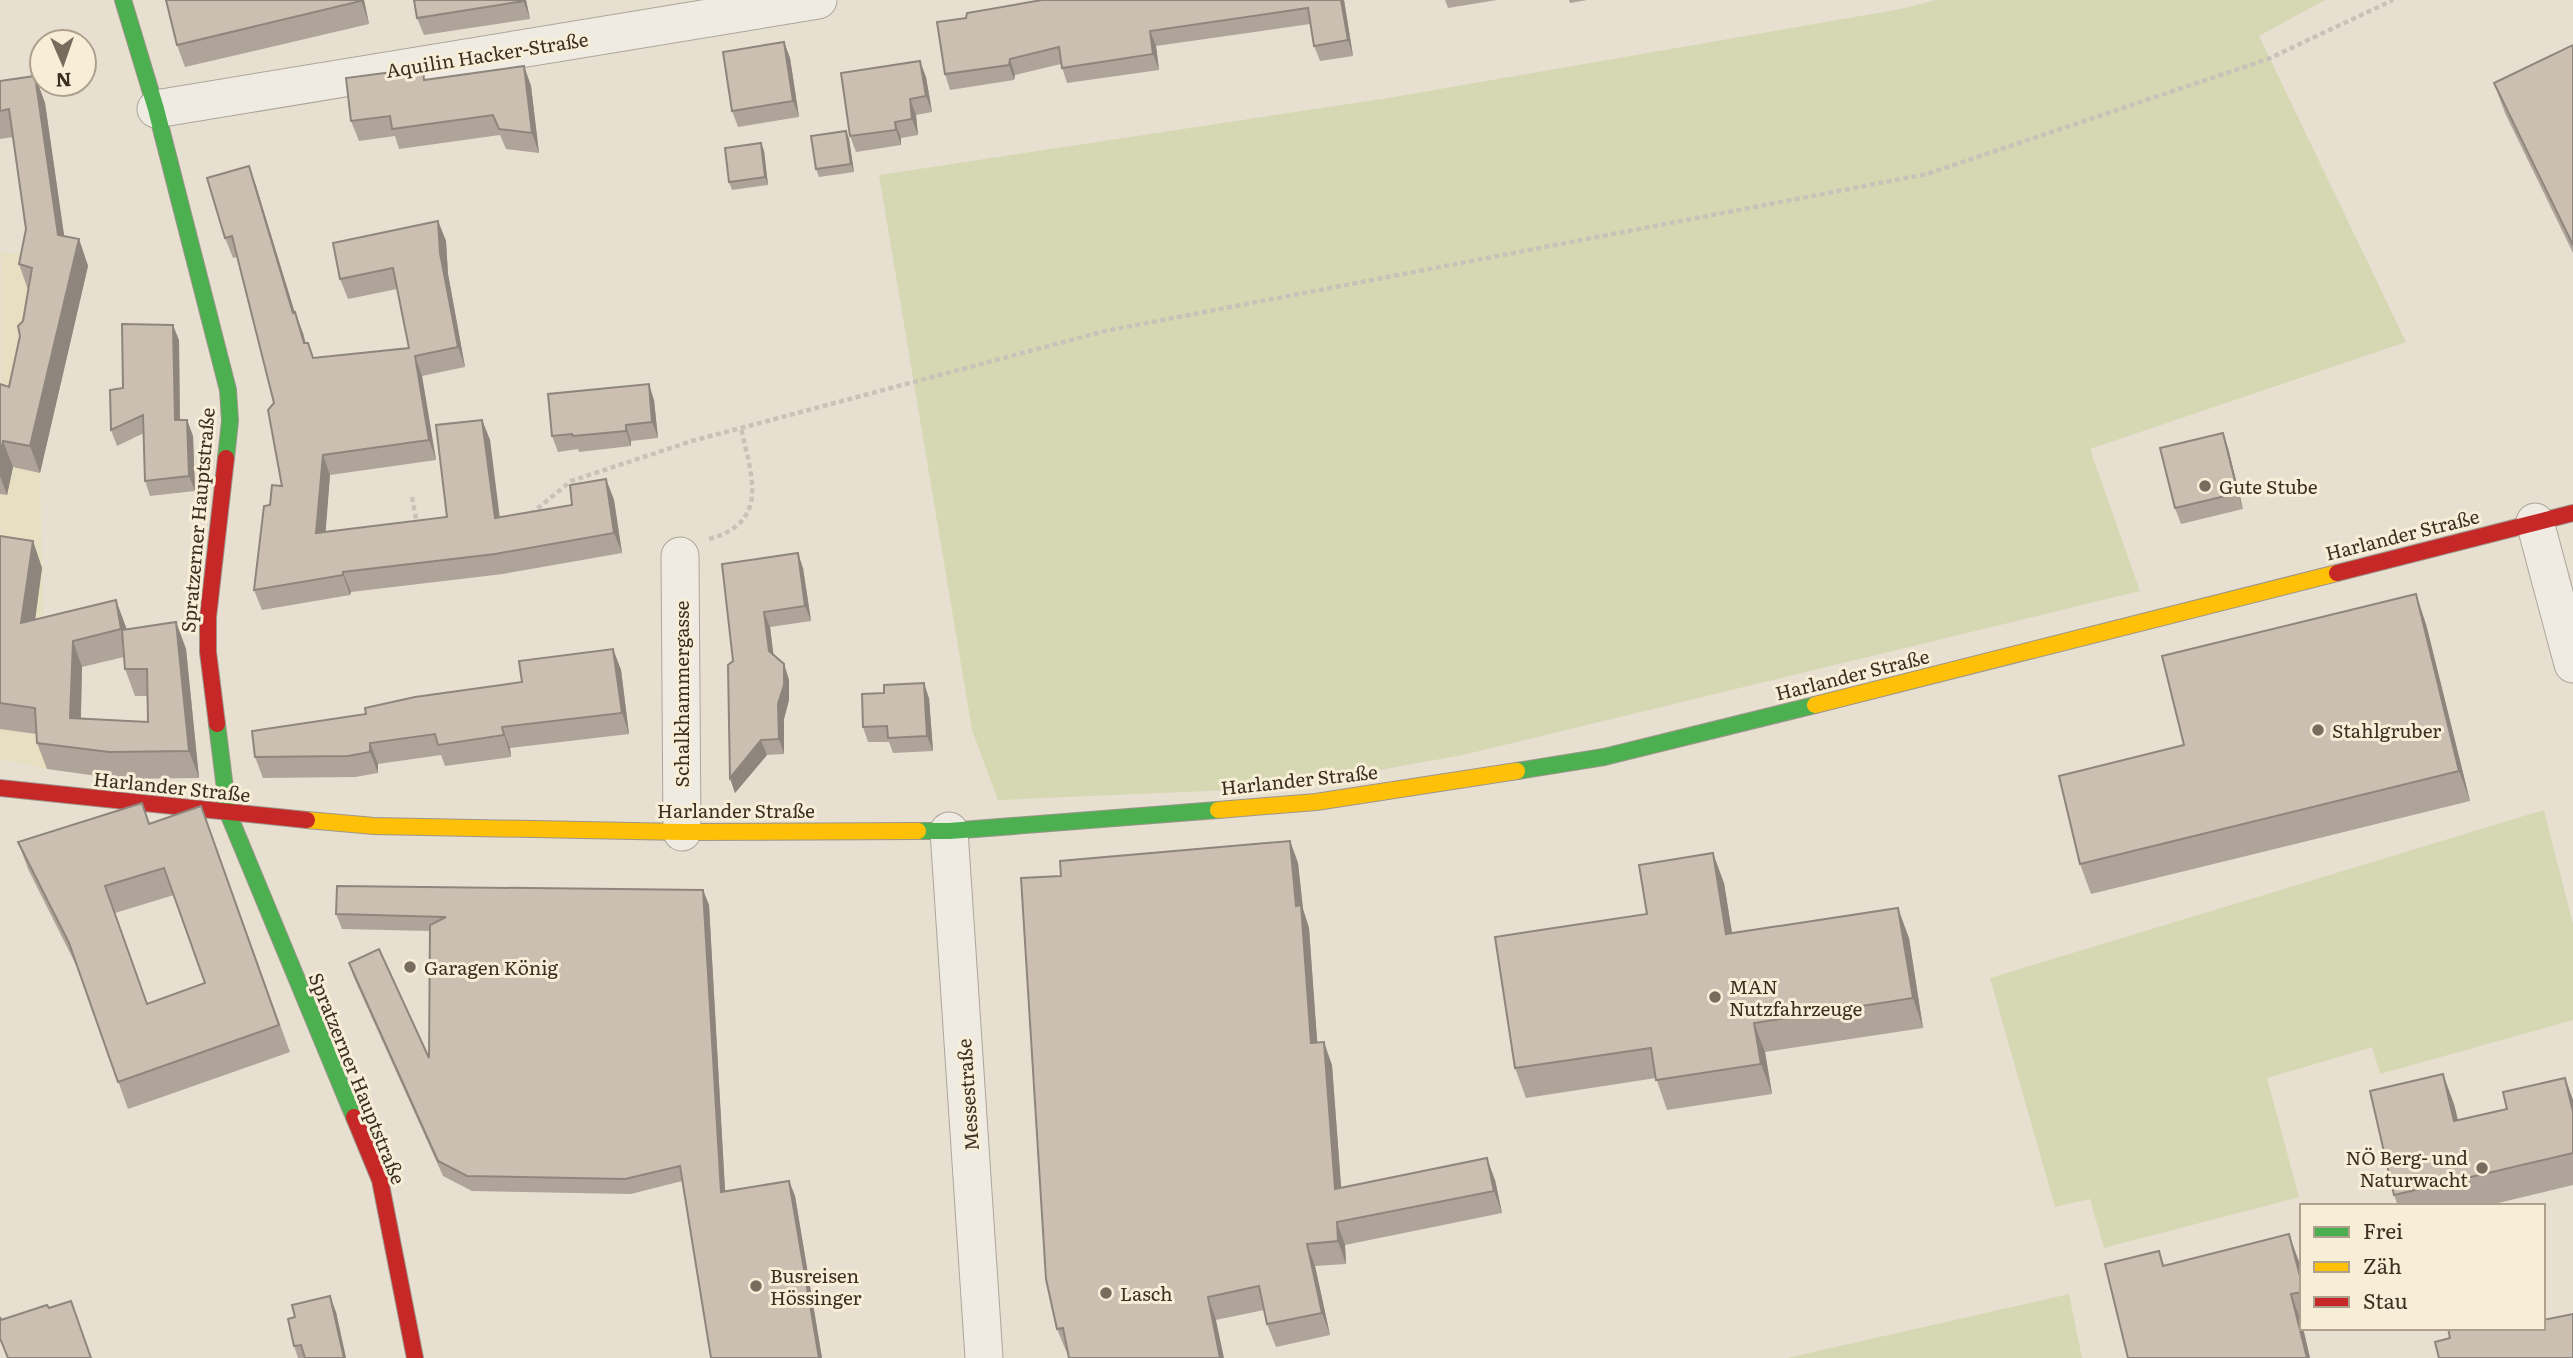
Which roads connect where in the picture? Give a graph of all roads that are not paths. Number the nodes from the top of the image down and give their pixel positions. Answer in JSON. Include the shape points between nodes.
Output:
{"nodes":[{"id":1,"x":122,"y":0,"type":"edge"},
{"id":2,"x":818,"y":0,"type":"edge"},
{"id":3,"x":156,"y":109,"type":"junction"},
{"id":4,"x":2573,"y":513,"type":"edge"},
{"id":5,"x":2535,"y":522,"type":"junction"},
{"id":6,"x":680,"y":556,"type":"road end"},
{"id":7,"x":2573,"y":664,"type":"edge"},
{"id":8,"x":0,"y":788,"type":"edge"},
{"id":9,"x":228,"y":813,"type":"junction"},
{"id":10,"x":950,"y":831,"type":"junction"},
{"id":11,"x":682,"y":832,"type":"junction"},
{"id":12,"x":415,"y":1358,"type":"edge"},
{"id":13,"x":984,"y":1358,"type":"edge"}],
"edges":[{"from":1,"to":3,"type":"main road","name":"Spratzerner Hauptstraße"},
{"from":2,"to":3,"type":"street","name":"Aquilin Hacker-Straße"},
{"from":3,"to":9,"type":"main road","name":"Spratzerner Hauptstraße","via":[[228,390],[230,421],[208,617],[208,652]]},
{"from":4,"to":5,"type":"main road","name":"Harlander Straße"},
{"from":5,"to":7,"type":"street"},
{"from":5,"to":10,"type":"main road","name":"Harlander Straße","via":[[1604,757],[1316,802]]},
{"from":6,"to":11,"type":"street","name":"Schalkhammergasse"},
{"from":8,"to":9,"type":"main road","name":"Harlander Straße"},
{"from":9,"to":11,"type":"main road","name":"Harlander Straße","via":[[374,826]]},
{"from":9,"to":12,"type":"main road","name":"Spratzerner Hauptstraße","via":[[380,1181]]},
{"from":10,"to":11,"type":"main road","name":"Harlander Straße"},
{"from":10,"to":13,"type":"street","name":"Messestraße"}]}
